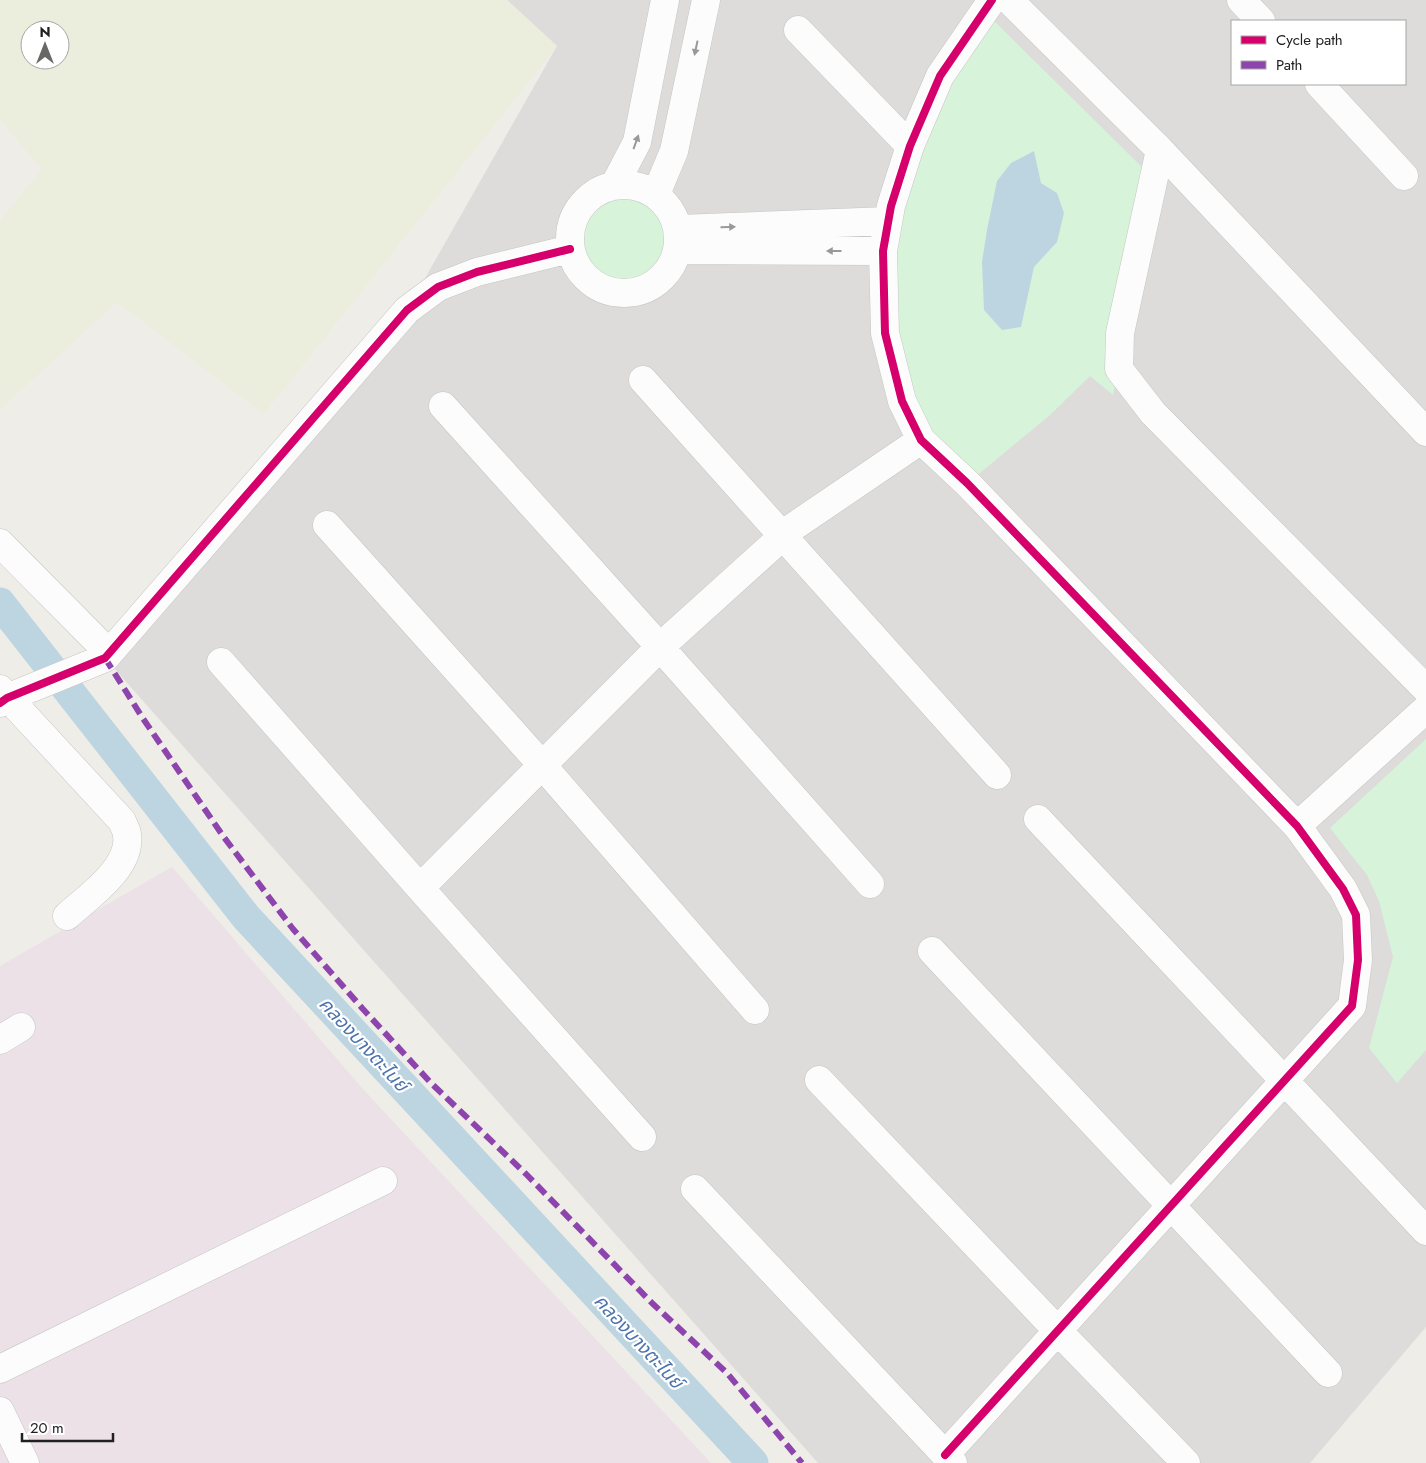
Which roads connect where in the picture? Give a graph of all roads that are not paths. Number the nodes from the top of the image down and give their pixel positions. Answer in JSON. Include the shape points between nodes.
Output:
{"nodes":[{"id":1,"x":665,"y":0,"type":"edge"},
{"id":2,"x":706,"y":0,"type":"edge"},
{"id":3,"x":992,"y":0,"type":"edge"},
{"id":4,"x":1009,"y":0,"type":"edge"},
{"id":5,"x":1241,"y":0,"type":"edge"},
{"id":6,"x":1260,"y":20,"type":"edge"},
{"id":7,"x":798,"y":30,"type":"dead end"},
{"id":8,"x":650,"y":73,"type":"junction"},
{"id":9,"x":689,"y":79,"type":"junction"},
{"id":10,"x":1320,"y":85,"type":"edge"},
{"id":11,"x":910,"y":146,"type":"junction"},
{"id":12,"x":1160,"y":150,"type":"junction"},
{"id":13,"x":1404,"y":176,"type":"dead end"},
{"id":14,"x":614,"y":186,"type":"junction"},
{"id":15,"x":656,"y":194,"type":"junction"},
{"id":16,"x":888,"y":221,"type":"junction"},
{"id":17,"x":678,"y":240,"type":"junction"},
{"id":18,"x":570,"y":249,"type":"junction"},
{"id":19,"x":883,"y":251,"type":"junction"},
{"id":20,"x":643,"y":380,"type":"dead end"},
{"id":21,"x":443,"y":406,"type":"dead end"},
{"id":22,"x":1426,"y":432,"type":"edge"},
{"id":23,"x":921,"y":440,"type":"junction"},
{"id":24,"x":328,"y":525,"type":"dead end"},
{"id":25,"x":784,"y":536,"type":"junction"},
{"id":26,"x":0,"y":543,"type":"edge"},
{"id":27,"x":660,"y":647,"type":"junction"},
{"id":28,"x":98,"y":659,"type":"junction"},
{"id":29,"x":221,"y":662,"type":"dead end"},
{"id":30,"x":1426,"y":688,"type":"edge"},
{"id":31,"x":8,"y":695,"type":"edge"},
{"id":32,"x":1426,"y":709,"type":"edge"},
{"id":33,"x":542,"y":765,"type":"junction"},
{"id":34,"x":997,"y":775,"type":"dead end"},
{"id":35,"x":1038,"y":819,"type":"dead end"},
{"id":36,"x":1297,"y":826,"type":"junction"},
{"id":37,"x":870,"y":884,"type":"dead end"},
{"id":38,"x":420,"y":888,"type":"junction"},
{"id":39,"x":68,"y":916,"type":"dead end"},
{"id":40,"x":932,"y":951,"type":"dead end"},
{"id":41,"x":756,"y":1010,"type":"dead end"},
{"id":42,"x":819,"y":1080,"type":"dead end"},
{"id":43,"x":1285,"y":1080,"type":"junction"},
{"id":44,"x":642,"y":1137,"type":"dead end"},
{"id":45,"x":383,"y":1181,"type":"dead end"},
{"id":46,"x":695,"y":1189,"type":"dead end"},
{"id":47,"x":1170,"y":1206,"type":"junction"},
{"id":48,"x":1426,"y":1231,"type":"edge"},
{"id":49,"x":1057,"y":1330,"type":"junction"},
{"id":50,"x":0,"y":1369,"type":"edge"},
{"id":51,"x":1328,"y":1372,"type":"dead end"},
{"id":52,"x":0,"y":1412,"type":"edge"},
{"id":53,"x":949,"y":1459,"type":"edge"},
{"id":54,"x":25,"y":1463,"type":"edge"},
{"id":55,"x":1186,"y":1463,"type":"edge"}],
"edges":[{"from":1,"to":8,"type":"street"},
{"from":2,"to":9,"type":"street","one_way":true},
{"from":3,"to":11,"type":"street","via":[[940,76]]},
{"from":4,"to":12,"type":"street"},
{"from":5,"to":6,"type":"street"},
{"from":7,"to":11,"type":"street"},
{"from":8,"to":9,"type":"street"},
{"from":14,"to":8,"type":"street","one_way":true,"via":[[637,142]]},
{"from":9,"to":15,"type":"street","via":[[674,151]]},
{"from":10,"to":13,"type":"street"},
{"from":11,"to":16,"type":"street"},
{"from":12,"to":22,"type":"street"},
{"from":12,"to":30,"type":"street","via":[[1120,333],[1119,369],[1153,413]]},
{"from":14,"to":15,"type":"street","via":[[636,186]]},
{"from":14,"to":18,"type":"street","via":[[595,194],[579,208],[571,227]]},
{"from":15,"to":17,"type":"street","via":[[670,209]]},
{"from":17,"to":16,"type":"street","one_way":true},
{"from":16,"to":19,"type":"street"},
{"from":17,"to":18,"type":"street","via":[[670,270],[635,293],[614,293],[593,285],[579,270]]},
{"from":19,"to":17,"type":"street","one_way":true},
{"from":18,"to":28,"type":"street","via":[[477,272],[438,287],[407,310]]},
{"from":19,"to":23,"type":"street","via":[[885,334],[902,401]]},
{"from":20,"to":25,"type":"street"},
{"from":21,"to":27,"type":"street"},
{"from":23,"to":25,"type":"street"},
{"from":23,"to":36,"type":"street","via":[[967,483]]},
{"from":24,"to":33,"type":"street"},
{"from":25,"to":27,"type":"street"},
{"from":25,"to":34,"type":"street"},
{"from":26,"to":28,"type":"street"},
{"from":27,"to":33,"type":"street"},
{"from":27,"to":37,"type":"street"},
{"from":28,"to":31,"type":"street"},
{"from":29,"to":38,"type":"street"},
{"from":31,"to":39,"type":"street","via":[[122,820],[128,835],[126,854],[117,870]]},
{"from":32,"to":36,"type":"street"},
{"from":33,"to":38,"type":"street"},
{"from":33,"to":41,"type":"street"},
{"from":35,"to":43,"type":"street"},
{"from":36,"to":43,"type":"street","via":[[1343,890],[1356,915],[1358,960],[1352,1006]]},
{"from":38,"to":44,"type":"street"},
{"from":40,"to":47,"type":"street"},
{"from":42,"to":49,"type":"street"},
{"from":43,"to":47,"type":"street"},
{"from":43,"to":48,"type":"street"},
{"from":45,"to":50,"type":"street"},
{"from":46,"to":53,"type":"street"},
{"from":47,"to":49,"type":"street"},
{"from":47,"to":51,"type":"street"},
{"from":49,"to":53,"type":"street"},
{"from":49,"to":55,"type":"street"},
{"from":52,"to":54,"type":"street"}]}
